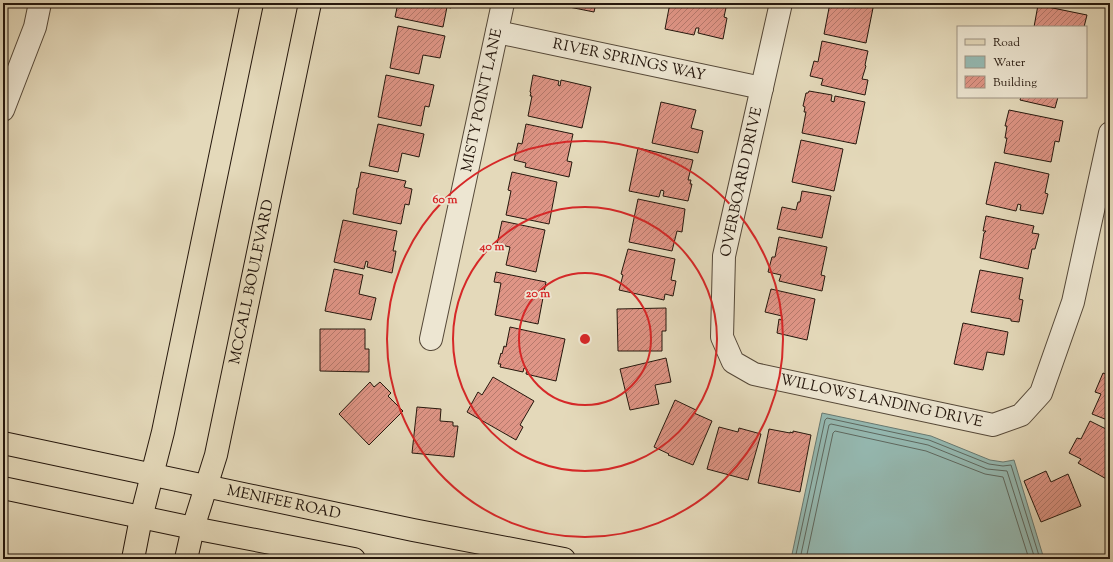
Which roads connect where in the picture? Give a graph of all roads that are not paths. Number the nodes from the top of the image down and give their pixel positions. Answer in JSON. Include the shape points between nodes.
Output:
{"nodes":[{"id":1,"x":40,"y":3,"type":"edge"},
{"id":2,"x":252,"y":3,"type":"edge"},
{"id":3,"x":310,"y":3,"type":"edge"},
{"id":4,"x":503,"y":3,"type":"edge"},
{"id":5,"x":781,"y":3,"type":"edge"},
{"id":6,"x":497,"y":32,"type":"junction"},
{"id":7,"x":762,"y":88,"type":"junction"},
{"id":8,"x":3,"y":110,"type":"edge"},
{"id":9,"x":1110,"y":133,"type":"edge"},
{"id":10,"x":431,"y":339,"type":"dead end"},
{"id":11,"x":733,"y":362,"type":"joint"},
{"id":12,"x":3,"y":443,"type":"edge"},
{"id":13,"x":152,"y":474,"type":"junction"},
{"id":14,"x":207,"y":486,"type":"junction"},
{"id":15,"x":3,"y":488,"type":"edge"},
{"id":16,"x":141,"y":518,"type":"junction"},
{"id":17,"x":193,"y":528,"type":"junction"},
{"id":18,"x":133,"y":559,"type":"edge"},
{"id":19,"x":186,"y":559,"type":"edge"},
{"id":20,"x":354,"y":559,"type":"edge"},
{"id":21,"x":564,"y":559,"type":"edge"}],
"edges":[{"from":1,"to":8,"type":"street","via":[[35,27]]},
{"from":2,"to":13,"type":"main road","via":[[163,432]]},
{"from":3,"to":14,"type":"main road","name":"MCCALL BOULEVARD","via":[[220,440]]},
{"from":4,"to":6,"type":"street","name":"MISTY POINT LANE"},
{"from":5,"to":7,"type":"street","name":"OVERBOARD DRIVE"},
{"from":6,"to":7,"type":"street","name":"RIVER SPRINGS WAY"},
{"from":6,"to":10,"type":"street","name":"MISTY POINT LANE"},
{"from":7,"to":11,"type":"street","name":"OVERBOARD DRIVE","via":[[724,256],[722,337]]},
{"from":9,"to":11,"type":"street","name":"WILLOWS LANDING DRIVE","via":[[1073,302],[1041,393],[1021,415],[993,425],[754,374]]},
{"from":12,"to":13,"type":"main road","name":"MENIFEE ROAD"},
{"from":13,"to":14,"type":"main road","name":"MENIFEE ROAD"},
{"from":13,"to":16,"type":"main road"},
{"from":14,"to":17,"type":"main road","name":"MCCALL BOULEVARD"},
{"from":14,"to":21,"type":"main road","name":"MENIFEE ROAD"},
{"from":15,"to":16,"type":"main road"},
{"from":16,"to":17,"type":"main road"},
{"from":16,"to":18,"type":"main road"},
{"from":17,"to":19,"type":"main road","name":"MCCALL BOULEVARD"},
{"from":17,"to":20,"type":"main road"}]}
